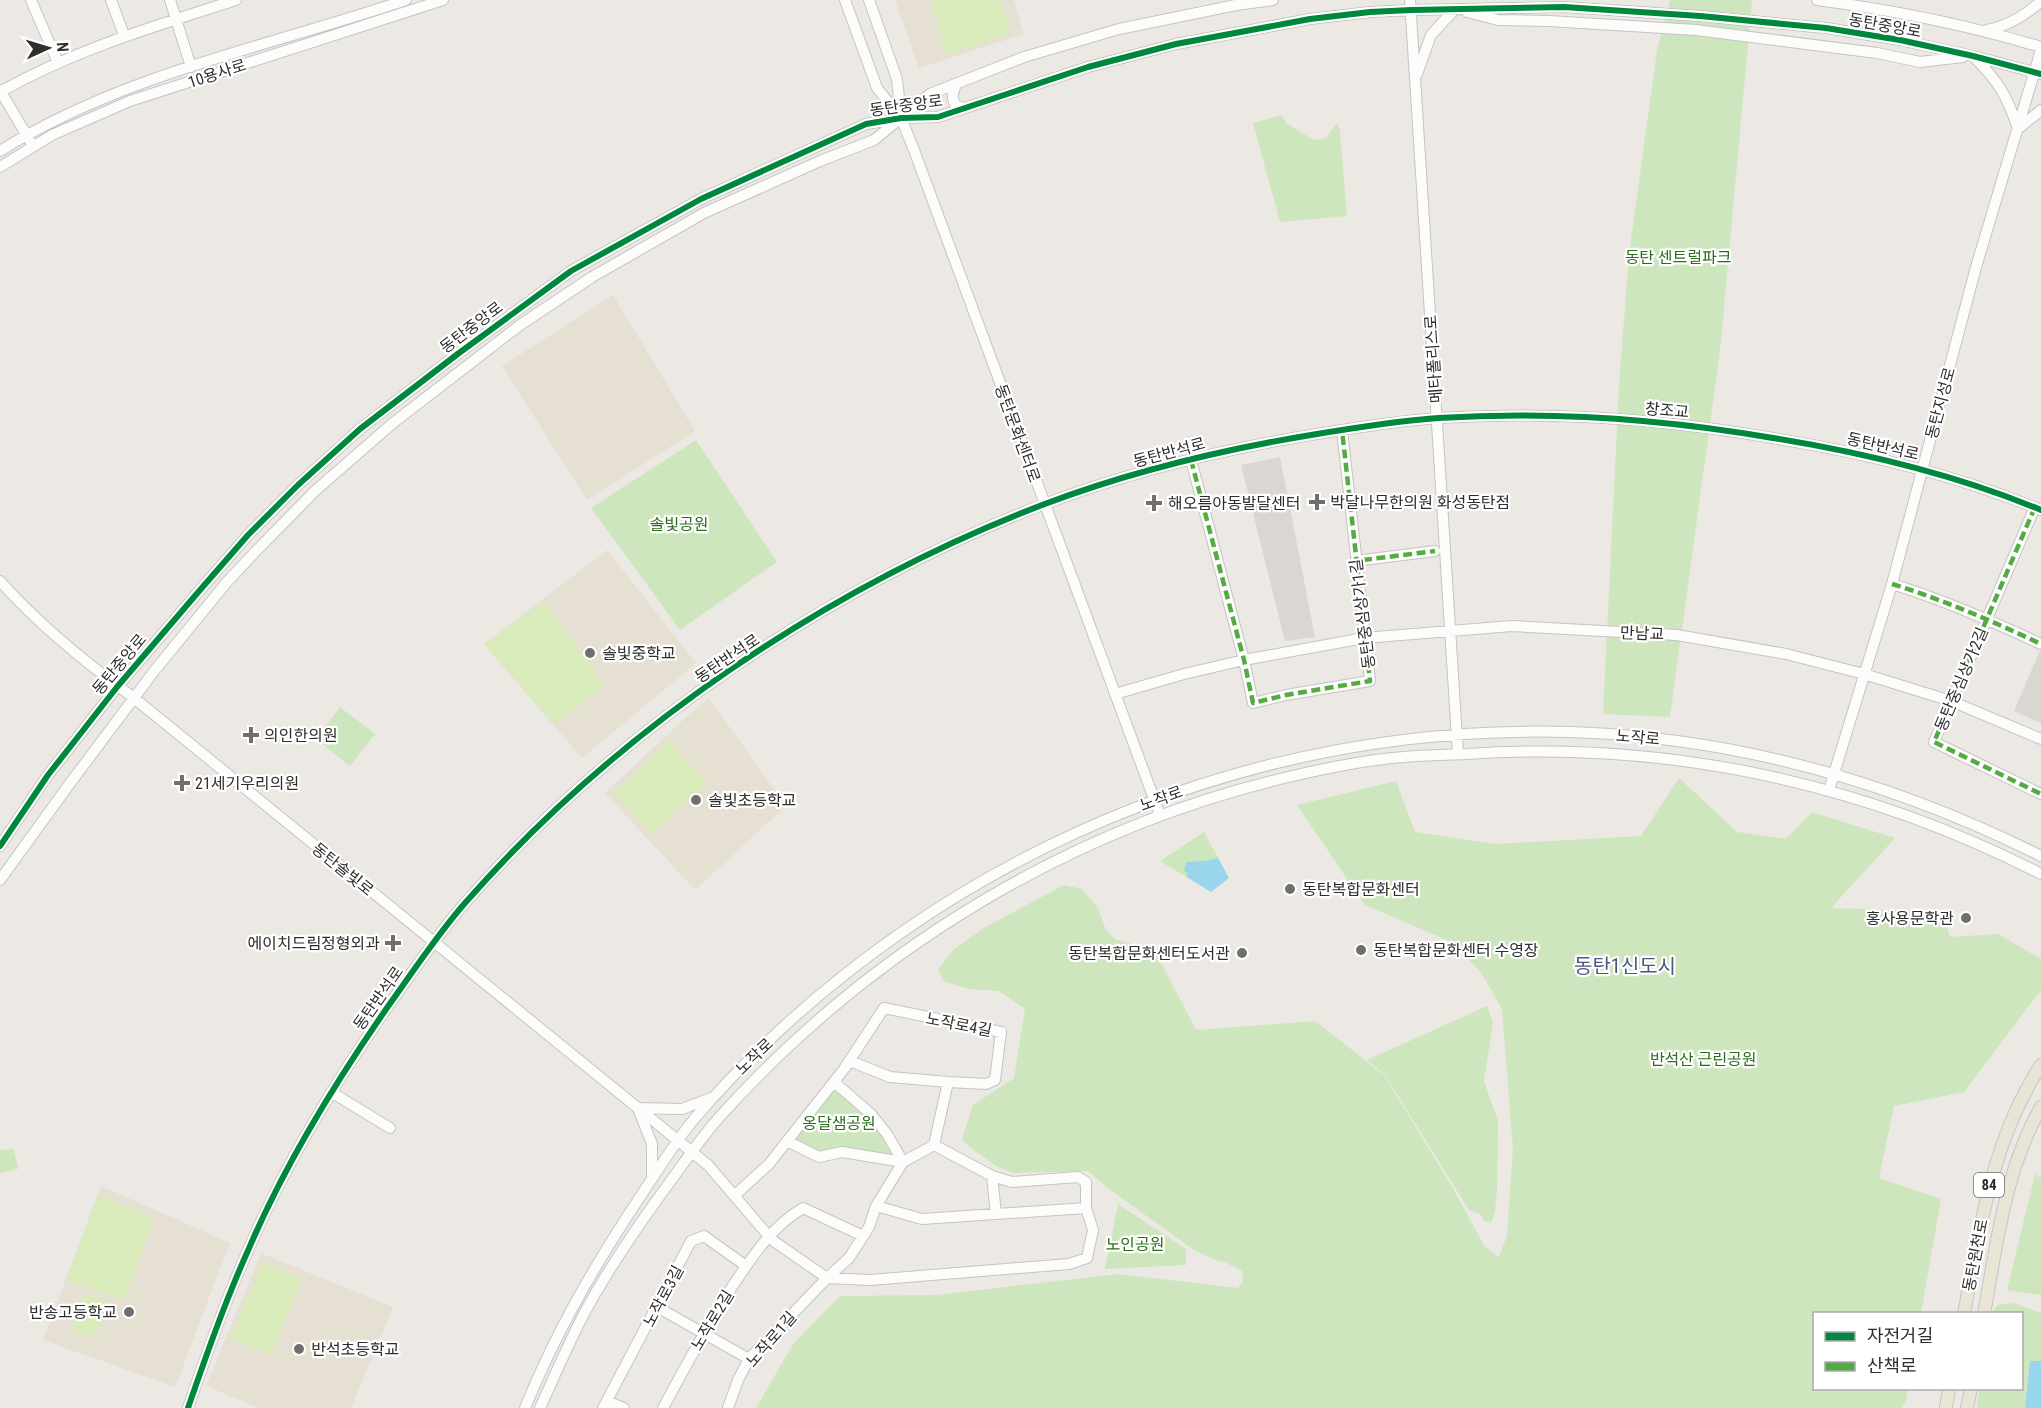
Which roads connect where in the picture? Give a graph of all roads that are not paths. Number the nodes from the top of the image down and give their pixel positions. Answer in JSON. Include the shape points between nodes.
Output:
{"nodes":[{"id":1,"x":31,"y":0,"type":"edge"},
{"id":2,"x":111,"y":0,"type":"edge"},
{"id":3,"x":170,"y":0,"type":"edge"},
{"id":4,"x":236,"y":0,"type":"edge"},
{"id":5,"x":404,"y":0,"type":"edge"},
{"id":6,"x":443,"y":0,"type":"edge"},
{"id":7,"x":845,"y":0,"type":"edge"},
{"id":8,"x":869,"y":0,"type":"edge"},
{"id":9,"x":1273,"y":0,"type":"edge"},
{"id":10,"x":1817,"y":0,"type":"edge"},
{"id":11,"x":2041,"y":1,"type":"edge"},
{"id":12,"x":1411,"y":5,"type":"edge"},
{"id":13,"x":1455,"y":9,"type":"junction"},
{"id":14,"x":176,"y":19,"type":"junction"},
{"id":15,"x":1982,"y":30,"type":"junction"},
{"id":16,"x":124,"y":35,"type":"junction"},
{"id":17,"x":2041,"y":48,"type":"edge"},
{"id":18,"x":1973,"y":56,"type":"junction"},
{"id":19,"x":58,"y":63,"type":"junction"},
{"id":20,"x":191,"y":67,"type":"junction"},
{"id":21,"x":2038,"y":73,"type":"edge"},
{"id":22,"x":1416,"y":80,"type":"junction"},
{"id":23,"x":957,"y":83,"type":"junction"},
{"id":24,"x":0,"y":91,"type":"edge"},
{"id":25,"x":965,"y":108,"type":"junction"},
{"id":26,"x":2041,"y":110,"type":"edge"},
{"id":27,"x":901,"y":118,"type":"junction"},
{"id":28,"x":2018,"y":129,"type":"junction"},
{"id":29,"x":27,"y":135,"type":"junction"},
{"id":30,"x":33,"y":146,"type":"junction"},
{"id":31,"x":0,"y":152,"type":"edge"},
{"id":32,"x":0,"y":167,"type":"edge"},
{"id":33,"x":1437,"y":418,"type":"junction"},
{"id":34,"x":1620,"y":420,"type":"joint"},
{"id":35,"x":1713,"y":428,"type":"joint"},
{"id":36,"x":1341,"y":430,"type":"junction"},
{"id":37,"x":1191,"y":460,"type":"junction"},
{"id":38,"x":1922,"y":469,"type":"junction"},
{"id":39,"x":1045,"y":504,"type":"junction"},
{"id":40,"x":2038,"y":508,"type":"edge"},
{"id":41,"x":1435,"y":551,"type":"dead end"},
{"id":42,"x":1363,"y":560,"type":"dead end"},
{"id":43,"x":0,"y":581,"type":"edge"},
{"id":44,"x":1892,"y":584,"type":"junction"},
{"id":45,"x":1987,"y":618,"type":"junction"},
{"id":46,"x":1450,"y":630,"type":"junction"},
{"id":47,"x":1364,"y":638,"type":"junction"},
{"id":48,"x":2041,"y":644,"type":"edge"},
{"id":49,"x":1244,"y":660,"type":"junction"},
{"id":50,"x":1864,"y":674,"type":"junction"},
{"id":51,"x":117,"y":687,"type":"junction"},
{"id":52,"x":1115,"y":694,"type":"junction"},
{"id":53,"x":134,"y":698,"type":"junction"},
{"id":54,"x":1951,"y":701,"type":"junction"},
{"id":55,"x":1457,"y":734,"type":"junction"},
{"id":56,"x":1404,"y":739,"type":"junction"},
{"id":57,"x":2041,"y":739,"type":"edge"},
{"id":58,"x":1458,"y":754,"type":"junction"},
{"id":59,"x":1405,"y":756,"type":"junction"},
{"id":60,"x":1763,"y":756,"type":"junction"},
{"id":61,"x":1759,"y":774,"type":"junction"},
{"id":62,"x":1833,"y":774,"type":"junction"},
{"id":63,"x":1210,"y":780,"type":"junction"},
{"id":64,"x":1828,"y":790,"type":"junction"},
{"id":65,"x":1887,"y":791,"type":"junction"},
{"id":66,"x":2041,"y":794,"type":"edge"},
{"id":67,"x":1215,"y":797,"type":"junction"},
{"id":68,"x":1154,"y":799,"type":"junction"},
{"id":69,"x":1882,"y":807,"type":"junction"},
{"id":70,"x":1160,"y":815,"type":"junction"},
{"id":71,"x":1101,"y":821,"type":"junction"},
{"id":72,"x":1107,"y":837,"type":"junction"},
{"id":73,"x":0,"y":846,"type":"edge"},
{"id":74,"x":2041,"y":856,"type":"edge"},
{"id":75,"x":2041,"y":874,"type":"edge"},
{"id":76,"x":0,"y":880,"type":"edge"},
{"id":77,"x":433,"y":942,"type":"junction"},
{"id":78,"x":850,"y":1061,"type":"junction"},
{"id":79,"x":2041,"y":1065,"type":"edge"},
{"id":80,"x":834,"y":1082,"type":"junction"},
{"id":81,"x":948,"y":1082,"type":"junction"},
{"id":82,"x":331,"y":1092,"type":"junction"},
{"id":83,"x":714,"y":1097,"type":"junction"},
{"id":84,"x":2041,"y":1107,"type":"edge"},
{"id":85,"x":638,"y":1108,"type":"junction"},
{"id":86,"x":725,"y":1110,"type":"junction"},
{"id":87,"x":390,"y":1128,"type":"dead end"},
{"id":88,"x":678,"y":1141,"type":"junction"},
{"id":89,"x":787,"y":1141,"type":"junction"},
{"id":90,"x":934,"y":1145,"type":"junction"},
{"id":91,"x":691,"y":1152,"type":"junction"},
{"id":92,"x":903,"y":1162,"type":"junction"},
{"id":93,"x":992,"y":1176,"type":"junction"},
{"id":94,"x":651,"y":1180,"type":"junction"},
{"id":95,"x":664,"y":1190,"type":"junction"},
{"id":96,"x":735,"y":1195,"type":"junction"},
{"id":97,"x":876,"y":1206,"type":"junction"},
{"id":98,"x":1086,"y":1208,"type":"junction"},
{"id":99,"x":996,"y":1214,"type":"junction"},
{"id":100,"x":768,"y":1236,"type":"junction"},
{"id":101,"x":863,"y":1236,"type":"junction"},
{"id":102,"x":746,"y":1266,"type":"junction"},
{"id":103,"x":827,"y":1278,"type":"junction"},
{"id":104,"x":657,"y":1307,"type":"junction"},
{"id":105,"x":1964,"y":1312,"type":"edge"},
{"id":106,"x":1984,"y":1312,"type":"edge"},
{"id":107,"x":703,"y":1332,"type":"junction"},
{"id":108,"x":749,"y":1359,"type":"junction"},
{"id":109,"x":1949,"y":1390,"type":"edge"},
{"id":110,"x":1971,"y":1390,"type":"edge"},
{"id":111,"x":605,"y":1404,"type":"edge"},
{"id":112,"x":188,"y":1408,"type":"edge"},
{"id":113,"x":525,"y":1408,"type":"edge"},
{"id":114,"x":540,"y":1408,"type":"edge"},
{"id":115,"x":624,"y":1408,"type":"edge"},
{"id":116,"x":663,"y":1408,"type":"edge"},
{"id":117,"x":728,"y":1408,"type":"edge"},
{"id":118,"x":1946,"y":1408,"type":"edge"},
{"id":119,"x":1967,"y":1408,"type":"edge"}],
"edges":[{"from":1,"to":19,"type":"street"},
{"from":2,"to":16,"type":"street"},
{"from":3,"to":14,"type":"street"},
{"from":4,"to":14,"type":"street"},
{"from":5,"to":20,"type":"street","name":"10용사로"},
{"from":6,"to":30,"type":"street","name":"10용사로","via":[[151,93]]},
{"from":7,"to":27,"type":"street","name":"동탄문화센터로","via":[[877,88]]},
{"from":8,"to":27,"type":"street","name":"동탄문화센터로","via":[[897,79]]},
{"from":9,"to":23,"type":"street","name":"동탄중앙로","via":[[1119,28],[1024,57]]},
{"from":10,"to":15,"type":"street","name":"동탄중앙로"},
{"from":11,"to":15,"type":"street","via":[[2004,27]]},
{"from":12,"to":13,"type":"street","name":"동탄중앙로"},
{"from":12,"to":22,"type":"street","name":"메타폴리스로"},
{"from":12,"to":25,"type":"street","name":"동탄중앙로","via":[[1176,44],[1088,67]]},
{"from":13,"to":18,"type":"street","name":"동탄중앙로","via":[[1564,7],[1700,16],[1826,28]]},
{"from":13,"to":18,"type":"street","name":"동탄중앙로","via":[[1498,20],[1700,30],[1920,62]]},
{"from":13,"to":22,"type":"street","via":[[1431,35]]},
{"from":14,"to":16,"type":"street"},
{"from":14,"to":20,"type":"street"},
{"from":15,"to":17,"type":"street","name":"동탄중앙로"},
{"from":16,"to":19,"type":"street"},
{"from":17,"to":21,"type":"street","name":"동탄지성로"},
{"from":18,"to":21,"type":"street","name":"동탄중앙로"},
{"from":18,"to":28,"type":"street","via":[[2001,86]]},
{"from":19,"to":24,"type":"street"},
{"from":20,"to":29,"type":"street","name":"10용사로","via":[[84,106]]},
{"from":21,"to":28,"type":"street","name":"동탄지성로"},
{"from":22,"to":33,"type":"street","name":"메타폴리스로"},
{"from":23,"to":25,"type":"street","via":[[952,98],[954,104]]},
{"from":23,"to":27,"type":"street","name":"동탄중앙로","via":[[930,94]]},
{"from":24,"to":29,"type":"street"},
{"from":25,"to":27,"type":"street","name":"동탄중앙로","via":[[938,117]]},
{"from":26,"to":28,"type":"street"},
{"from":27,"to":39,"type":"street","name":"동탄문화센터로"},
{"from":27,"to":51,"type":"street","name":"동탄중앙로","via":[[866,124],[700,199],[571,271],[526,303],[320,465],[248,535]]},
{"from":27,"to":53,"type":"street","name":"동탄중앙로","via":[[874,140],[766,184],[644,246],[566,294],[465,366],[385,429],[284,521],[226,582]]},
{"from":28,"to":38,"type":"street","name":"동탄지성로"},
{"from":29,"to":30,"type":"street"},
{"from":29,"to":31,"type":"street","name":"10용사로"},
{"from":30,"to":32,"type":"street","name":"10용사로"},
{"from":33,"to":34,"type":"street","name":"동탄반석로","via":[[1533,416]]},
{"from":33,"to":36,"type":"street","name":"동탄반석로"},
{"from":33,"to":46,"type":"street","name":"메타폴리스로"},
{"from":34,"to":35,"type":"street","name":"창조교"},
{"from":35,"to":38,"type":"street","name":"동탄반석로","via":[[1829,447]]},
{"from":36,"to":37,"type":"street","name":"동탄반석로"},
{"from":36,"to":47,"type":"street","name":"동탄중심상가1길"},
{"from":37,"to":39,"type":"street","name":"동탄반석로"},
{"from":37,"to":49,"type":"street","name":"동탄중심상가1길"},
{"from":38,"to":40,"type":"street","name":"동탄반석로"},
{"from":38,"to":44,"type":"street","name":"동탄지성로"},
{"from":39,"to":52,"type":"street","name":"동탄문화센터로"},
{"from":39,"to":77,"type":"street","name":"동탄반석로","via":[[859,590],[676,708],[551,812]]},
{"from":40,"to":45,"type":"street","name":"동탄중심상가2길"},
{"from":41,"to":42,"type":"street"},
{"from":43,"to":51,"type":"street","name":"동탄솔빛로","via":[[34,616]]},
{"from":44,"to":45,"type":"street"},
{"from":44,"to":50,"type":"street","name":"동탄지성로"},
{"from":45,"to":48,"type":"street"},
{"from":45,"to":54,"type":"street","name":"동탄중심상가2길"},
{"from":46,"to":47,"type":"street","name":"만남교"},
{"from":46,"to":50,"type":"street","name":"만남교","via":[[1512,626],[1677,634],[1786,654]]},
{"from":46,"to":55,"type":"street","name":"메타폴리스로"},
{"from":47,"to":49,"type":"street","name":"만남교"},
{"from":47,"to":49,"type":"street","name":"동탄중심상가1길","via":[[1370,681],[1253,703]]},
{"from":49,"to":52,"type":"street","name":"만남교"},
{"from":50,"to":54,"type":"street","name":"만남교"},
{"from":50,"to":62,"type":"street","name":"동탄지성로"},
{"from":51,"to":53,"type":"street","name":"동탄솔빛로"},
{"from":51,"to":73,"type":"street","name":"동탄중앙로","via":[[48,775]]},
{"from":52,"to":68,"type":"street","name":"동탄문화센터로"},
{"from":53,"to":76,"type":"street","name":"동탄중앙로"},
{"from":53,"to":77,"type":"street","name":"동탄솔빛로"},
{"from":54,"to":57,"type":"street","name":"만남교"},
{"from":54,"to":66,"type":"street","name":"동탄중심상가2길","via":[[1934,742]]},
{"from":55,"to":56,"type":"street","name":"노작로"},
{"from":55,"to":58,"type":"street","name":"메타폴리스로"},
{"from":55,"to":60,"type":"street","name":"노작로","via":[[1604,734],[1670,740]]},
{"from":56,"to":59,"type":"street","via":[[1410,748]]},
{"from":56,"to":63,"type":"street","name":"노작로","via":[[1335,749]]},
{"from":58,"to":59,"type":"street","name":"노작로"},
{"from":58,"to":61,"type":"street","name":"노작로","via":[[1602,753],[1667,758]]},
{"from":59,"to":67,"type":"street","name":"노작로","via":[[1318,771]]},
{"from":60,"to":61,"type":"street","via":[[1766,765]]},
{"from":60,"to":62,"type":"street","name":"노작로"},
{"from":61,"to":64,"type":"street","name":"노작로"},
{"from":62,"to":64,"type":"street","name":"동탄지성로"},
{"from":62,"to":65,"type":"street","name":"노작로"},
{"from":63,"to":67,"type":"street","via":[[1209,791]]},
{"from":63,"to":68,"type":"street","name":"노작로"},
{"from":64,"to":69,"type":"street","name":"노작로"},
{"from":65,"to":69,"type":"street","via":[[1878,797]]},
{"from":65,"to":74,"type":"street","name":"노작로"},
{"from":67,"to":70,"type":"street","name":"노작로"},
{"from":68,"to":70,"type":"street","name":"동탄문화센터로"},
{"from":68,"to":71,"type":"street","name":"노작로"},
{"from":69,"to":75,"type":"street","name":"노작로"},
{"from":70,"to":72,"type":"street","name":"노작로"},
{"from":71,"to":72,"type":"street","via":[[1109,827]]},
{"from":71,"to":83,"type":"street","name":"노작로","via":[[1003,869],[891,940],[812,1002]]},
{"from":72,"to":86,"type":"street","name":"노작로","via":[[996,892],[908,949],[818,1020]]},
{"from":77,"to":82,"type":"street","name":"동탄반석로"},
{"from":77,"to":85,"type":"street","name":"동탄솔빛로"},
{"from":78,"to":80,"type":"street","name":"노작로4길"},
{"from":78,"to":81,"type":"street","name":"노작로4길","via":[[890,1077]]},
{"from":78,"to":81,"type":"street","name":"노작로4길","via":[[884,1008],[1001,1032],[994,1080],[986,1084]]},
{"from":79,"to":105,"type":"main road","name":"동탄원천로","number":"84","via":[[1997,1157]]},
{"from":80,"to":89,"type":"street","name":"노작로4길"},
{"from":80,"to":92,"type":"street","via":[[876,1120]]},
{"from":81,"to":90,"type":"street"},
{"from":82,"to":87,"type":"street"},
{"from":82,"to":112,"type":"street","name":"동탄반석로","via":[[250,1244]]},
{"from":83,"to":85,"type":"street","via":[[682,1109]]},
{"from":83,"to":86,"type":"street","via":[[715,1109]]},
{"from":83,"to":88,"type":"street","name":"노작로"},
{"from":84,"to":106,"type":"main road","name":"동탄원천로","number":"84","via":[[2006,1191]]},
{"from":85,"to":88,"type":"street","name":"동탄솔빛로"},
{"from":85,"to":94,"type":"street","via":[[652,1144]]},
{"from":86,"to":91,"type":"street","name":"노작로"},
{"from":88,"to":91,"type":"street","name":"동탄솔빛로"},
{"from":88,"to":94,"type":"street","name":"노작로"},
{"from":89,"to":92,"type":"street","via":[[819,1157],[842,1152]]},
{"from":89,"to":96,"type":"street","name":"노작로4길"},
{"from":90,"to":92,"type":"street"},
{"from":90,"to":93,"type":"street"},
{"from":91,"to":95,"type":"street","name":"노작로"},
{"from":91,"to":96,"type":"street"},
{"from":92,"to":97,"type":"street"},
{"from":93,"to":98,"type":"street","via":[[1012,1182],[1078,1177],[1086,1182]]},
{"from":93,"to":99,"type":"street"},
{"from":94,"to":95,"type":"street","via":[[662,1178]]},
{"from":94,"to":113,"type":"street","name":"노작로","via":[[574,1302]]},
{"from":95,"to":114,"type":"street","name":"노작로","via":[[586,1310]]},
{"from":96,"to":100,"type":"street"},
{"from":97,"to":99,"type":"street","via":[[922,1218]]},
{"from":97,"to":101,"type":"street"},
{"from":98,"to":99,"type":"street"},
{"from":98,"to":103,"type":"street","via":[[1093,1230],[1087,1258],[1069,1264],[870,1280]]},
{"from":100,"to":101,"type":"street","via":[[803,1208]]},
{"from":100,"to":102,"type":"street","name":"노작로2길"},
{"from":100,"to":103,"type":"street"},
{"from":101,"to":103,"type":"street","via":[[849,1258]]},
{"from":102,"to":104,"type":"street","name":"노작로3길","via":[[704,1236],[691,1241]]},
{"from":102,"to":107,"type":"street","name":"노작로2길"},
{"from":103,"to":108,"type":"street","name":"노작로1길"},
{"from":104,"to":107,"type":"street"},
{"from":104,"to":111,"type":"street","name":"노작로3길"},
{"from":107,"to":108,"type":"street"},
{"from":107,"to":116,"type":"street","name":"노작로2길"},
{"from":108,"to":117,"type":"street","name":"노작로1길"},
{"from":109,"to":118,"type":"main road"},
{"from":110,"to":119,"type":"main road"},
{"from":111,"to":115,"type":"street"}]}
